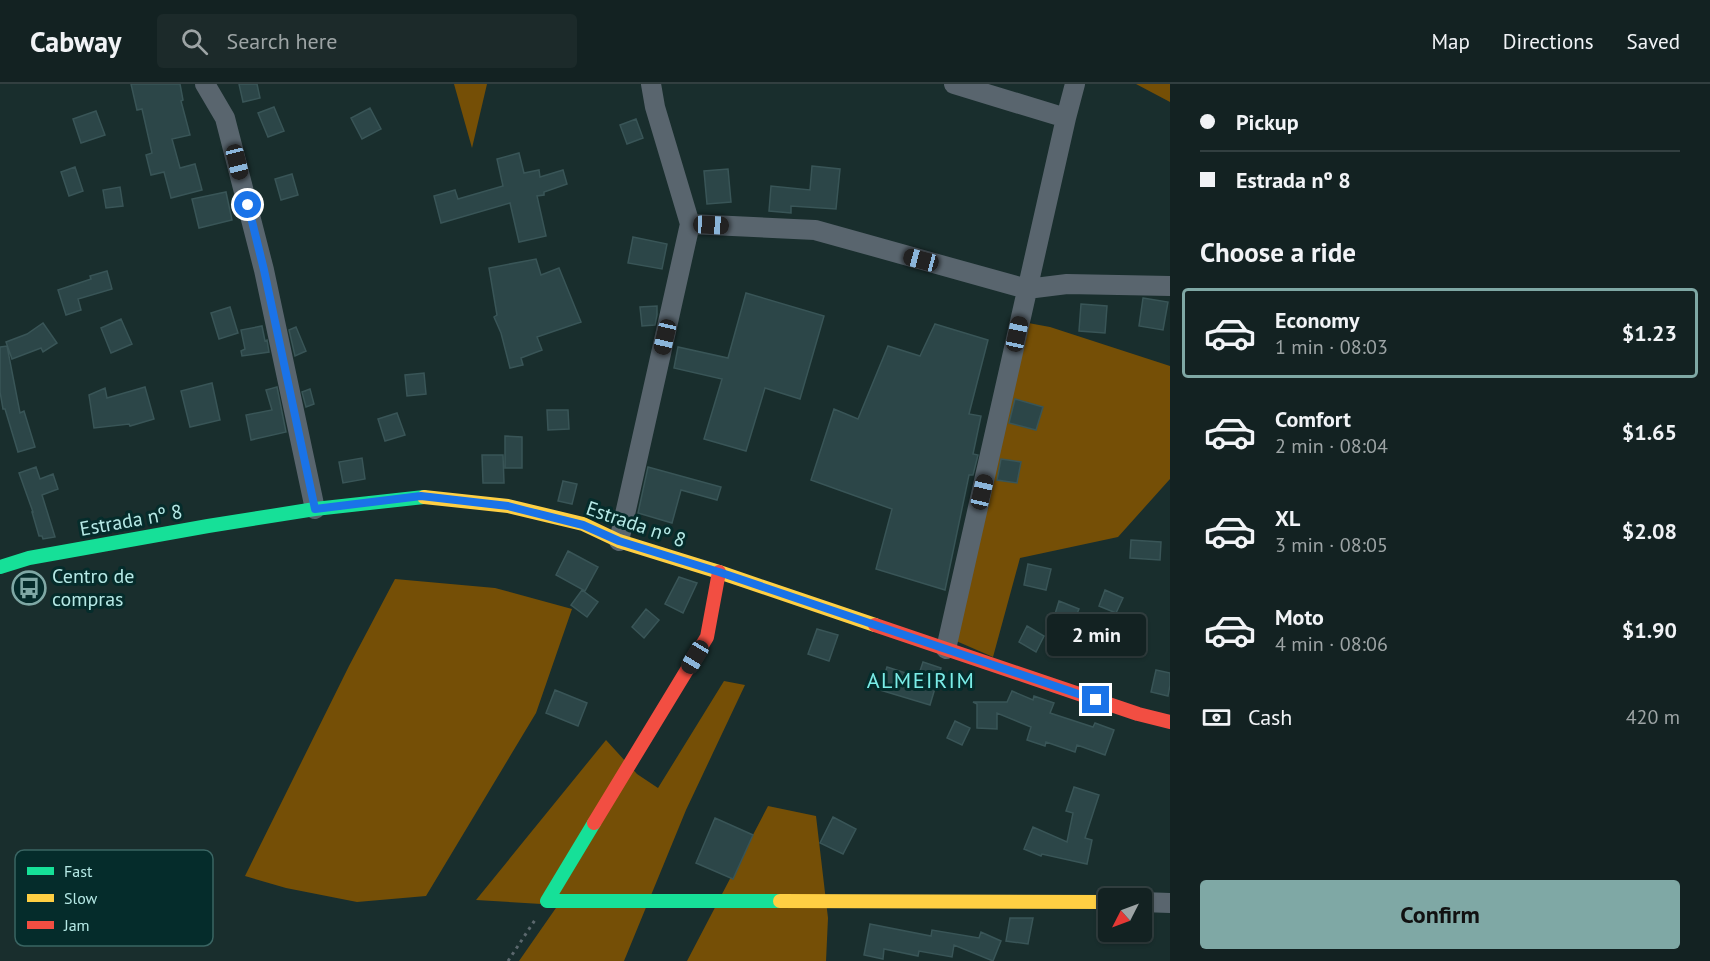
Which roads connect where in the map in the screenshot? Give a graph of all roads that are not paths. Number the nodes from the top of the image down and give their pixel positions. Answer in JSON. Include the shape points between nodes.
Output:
{"nodes":[{"id":1,"x":205,"y":84,"type":"edge"},
{"id":2,"x":651,"y":84,"type":"edge"},
{"id":3,"x":954,"y":84,"type":"edge"},
{"id":4,"x":1075,"y":84,"type":"edge"},
{"id":5,"x":1066,"y":118,"type":"junction"},
{"id":6,"x":690,"y":224,"type":"junction"},
{"id":7,"x":1170,"y":286,"type":"edge"},
{"id":8,"x":1027,"y":289,"type":"junction"},
{"id":9,"x":315,"y":509,"type":"junction"},
{"id":10,"x":619,"y":541,"type":"junction"},
{"id":11,"x":0,"y":567,"type":"edge"},
{"id":12,"x":719,"y":572,"type":"junction"},
{"id":13,"x":946,"y":649,"type":"junction"},
{"id":14,"x":1170,"y":722,"type":"edge"},
{"id":15,"x":1098,"y":902,"type":"edge"},
{"id":16,"x":1152,"y":902,"type":"edge"},
{"id":17,"x":1170,"y":903,"type":"edge"}],
"edges":[{"from":1,"to":9,"type":"street","via":[[228,129],[264,270]]},
{"from":2,"to":6,"type":"street"},
{"from":3,"to":5,"type":"street"},
{"from":4,"to":5,"type":"street"},
{"from":5,"to":8,"type":"street"},
{"from":6,"to":8,"type":"street","via":[[815,230]]},
{"from":6,"to":10,"type":"street"},
{"from":7,"to":8,"type":"street","via":[[1067,284]]},
{"from":8,"to":13,"type":"street"},
{"from":9,"to":10,"type":"main road","name":"Estrada nº 8","via":[[421,496],[508,506],[583,525]]},
{"from":9,"to":11,"type":"main road","name":"Estrada nº 8","via":[[40,556]]},
{"from":10,"to":12,"type":"main road","name":"Estrada nº 8"},
{"from":12,"to":13,"type":"main road","name":"Estrada nº 8"},
{"from":12,"to":15,"type":"main road","via":[[707,637],[547,901]]},
{"from":13,"to":14,"type":"main road","name":"Estrada nº 8"},
{"from":16,"to":17,"type":"street"}]}
